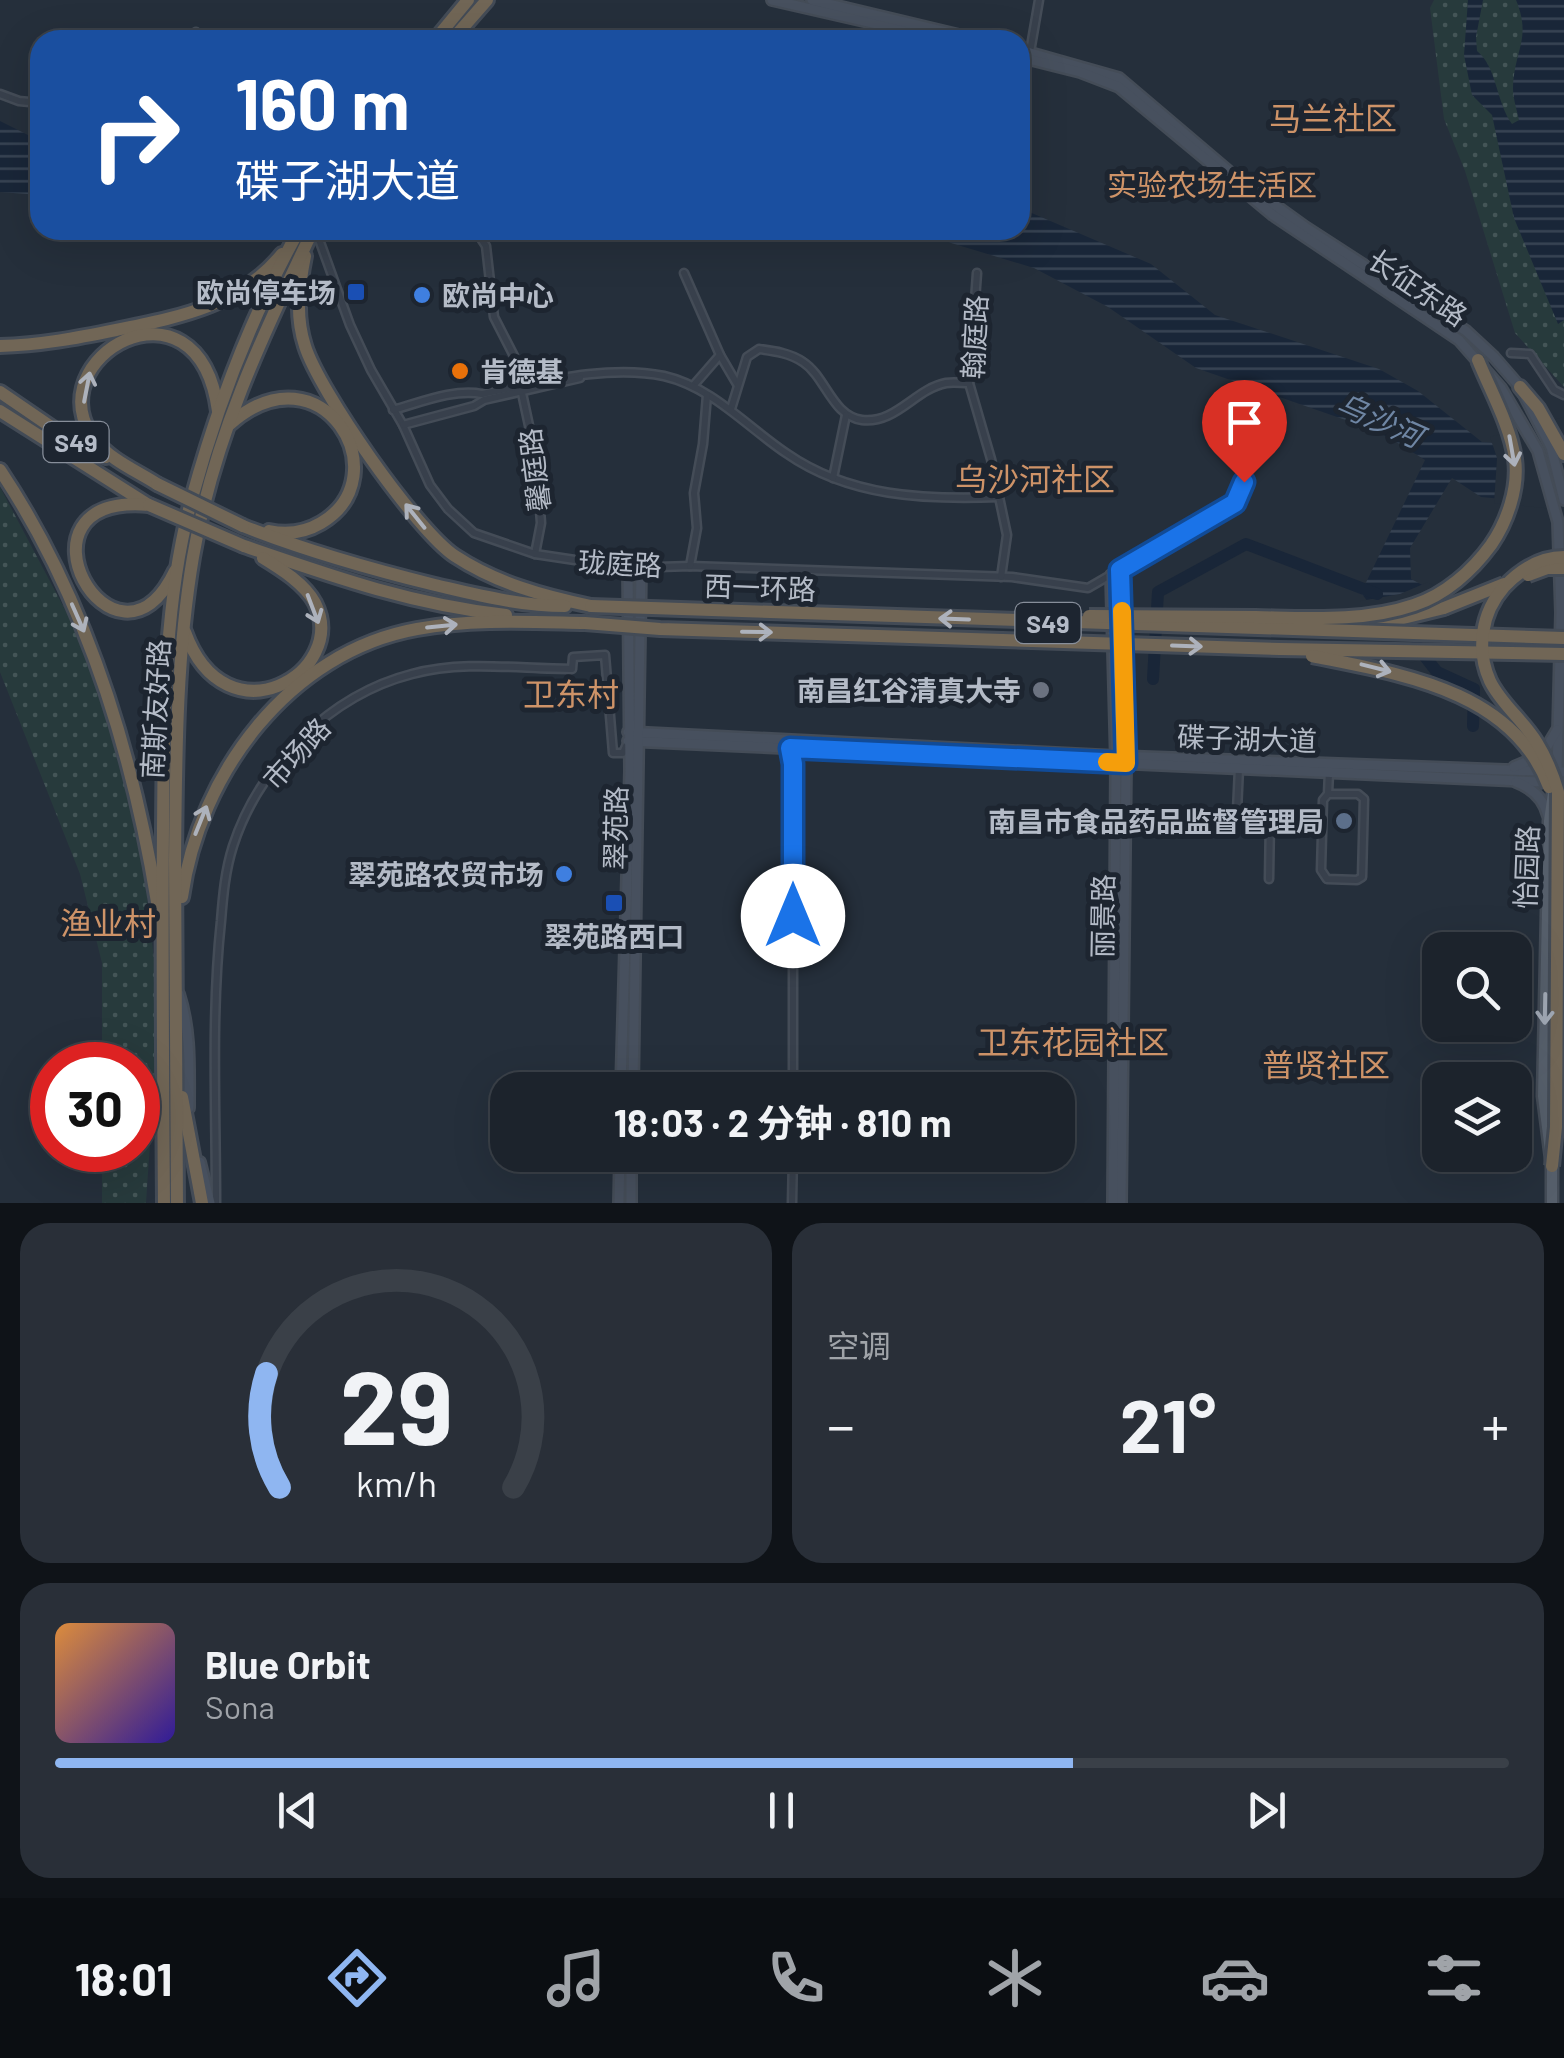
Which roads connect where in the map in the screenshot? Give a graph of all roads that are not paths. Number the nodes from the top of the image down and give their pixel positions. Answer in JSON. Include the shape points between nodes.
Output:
{"nodes":[{"id":1,"x":468,"y":0,"type":"edge"},
{"id":2,"x":487,"y":0,"type":"edge"},
{"id":3,"x":772,"y":0,"type":"edge"},
{"id":4,"x":812,"y":0,"type":"edge"},
{"id":5,"x":1040,"y":0,"type":"edge"},
{"id":6,"x":442,"y":30,"type":"edge"},
{"id":7,"x":461,"y":30,"type":"edge"},
{"id":8,"x":903,"y":30,"type":"edge"},
{"id":9,"x":938,"y":30,"type":"edge"},
{"id":10,"x":1030,"y":31,"type":"edge"},
{"id":11,"x":1030,"y":55,"type":"edge"},
{"id":12,"x":1030,"y":55,"type":"edge"},
{"id":13,"x":0,"y":94,"type":"edge"},
{"id":14,"x":30,"y":103,"type":"edge"},
{"id":15,"x":296,"y":240,"type":"edge"},
{"id":16,"x":300,"y":240,"type":"edge"},
{"id":17,"x":303,"y":240,"type":"edge"},
{"id":18,"x":307,"y":240,"type":"edge"},
{"id":19,"x":482,"y":240,"type":"edge"},
{"id":20,"x":684,"y":273,"type":"dead end"},
{"id":21,"x":978,"y":273,"type":"dead end"},
{"id":22,"x":0,"y":346,"type":"edge"},
{"id":23,"x":1511,"y":353,"type":"dead end"},
{"id":24,"x":720,"y":355,"type":"junction"},
{"id":25,"x":1478,"y":360,"type":"junction"},
{"id":26,"x":969,"y":383,"type":"junction"},
{"id":27,"x":692,"y":386,"type":"junction"},
{"id":28,"x":738,"y":386,"type":"junction"},
{"id":29,"x":1520,"y":388,"type":"junction"},
{"id":30,"x":522,"y":389,"type":"junction"},
{"id":31,"x":0,"y":392,"type":"edge"},
{"id":32,"x":707,"y":394,"type":"junction"},
{"id":33,"x":1564,"y":395,"type":"edge"},
{"id":34,"x":1248,"y":408,"type":"dead end"},
{"id":35,"x":731,"y":409,"type":"junction"},
{"id":36,"x":393,"y":410,"type":"junction"},
{"id":37,"x":0,"y":411,"type":"edge"},
{"id":38,"x":846,"y":414,"type":"junction"},
{"id":39,"x":223,"y":421,"type":"junction"},
{"id":40,"x":403,"y":424,"type":"junction"},
{"id":41,"x":1564,"y":454,"type":"edge"},
{"id":42,"x":0,"y":470,"type":"edge"},
{"id":43,"x":833,"y":478,"type":"junction"},
{"id":44,"x":157,"y":484,"type":"junction"},
{"id":45,"x":999,"y":496,"type":"junction"},
{"id":46,"x":1564,"y":500,"type":"edge"},
{"id":47,"x":149,"y":505,"type":"junction"},
{"id":48,"x":243,"y":526,"type":"junction"},
{"id":49,"x":244,"y":546,"type":"junction"},
{"id":50,"x":535,"y":554,"type":"junction"},
{"id":51,"x":1564,"y":557,"type":"edge"},
{"id":52,"x":181,"y":560,"type":"junction"},
{"id":53,"x":690,"y":566,"type":"junction"},
{"id":54,"x":628,"y":568,"type":"junction"},
{"id":55,"x":641,"y":568,"type":"junction"},
{"id":56,"x":1564,"y":568,"type":"edge"},
{"id":57,"x":1116,"y":572,"type":"junction"},
{"id":58,"x":1001,"y":577,"type":"junction"},
{"id":59,"x":591,"y":606,"type":"junction"},
{"id":60,"x":1317,"y":618,"type":"junction"},
{"id":61,"x":998,"y":621,"type":"junction"},
{"id":62,"x":584,"y":624,"type":"junction"},
{"id":63,"x":184,"y":630,"type":"junction"},
{"id":64,"x":1564,"y":638,"type":"edge"},
{"id":65,"x":1280,"y":649,"type":"junction"},
{"id":66,"x":1564,"y":654,"type":"edge"},
{"id":67,"x":1558,"y":728,"type":"junction"},
{"id":68,"x":633,"y":737,"type":"junction"},
{"id":69,"x":790,"y":748,"type":"junction"},
{"id":70,"x":1121,"y":759,"type":"junction"},
{"id":71,"x":1239,"y":768,"type":"junction"},
{"id":72,"x":1498,"y":770,"type":"junction"},
{"id":73,"x":1329,"y":772,"type":"junction"},
{"id":74,"x":1560,"y":777,"type":"edge"},
{"id":75,"x":1509,"y":779,"type":"junction"},
{"id":76,"x":1328,"y":794,"type":"junction"},
{"id":77,"x":1270,"y":819,"type":"junction"},
{"id":78,"x":1322,"y":820,"type":"junction"},
{"id":79,"x":1549,"y":821,"type":"junction"},
{"id":80,"x":1559,"y":861,"type":"junction"},
{"id":81,"x":1269,"y":879,"type":"dead end"},
{"id":82,"x":169,"y":948,"type":"junction"},
{"id":83,"x":175,"y":984,"type":"junction"},
{"id":84,"x":176,"y":1062,"type":"junction"},
{"id":85,"x":622,"y":1072,"type":"edge"},
{"id":86,"x":632,"y":1072,"type":"edge"},
{"id":87,"x":793,"y":1072,"type":"edge"},
{"id":88,"x":1552,"y":1166,"type":"junction"},
{"id":89,"x":620,"y":1172,"type":"edge"},
{"id":90,"x":631,"y":1172,"type":"edge"},
{"id":91,"x":792,"y":1172,"type":"edge"},
{"id":92,"x":164,"y":1203,"type":"edge"},
{"id":93,"x":176,"y":1203,"type":"edge"},
{"id":94,"x":209,"y":1203,"type":"edge"},
{"id":95,"x":619,"y":1203,"type":"edge"},
{"id":96,"x":630,"y":1203,"type":"edge"},
{"id":97,"x":792,"y":1203,"type":"edge"},
{"id":98,"x":1113,"y":1203,"type":"edge"},
{"id":99,"x":1121,"y":1203,"type":"edge"},
{"id":100,"x":1552,"y":1203,"type":"edge"}],
"edges":[{"from":1,"to":6,"type":"highway"},
{"from":2,"to":7,"type":"highway"},
{"from":3,"to":8,"type":"main road"},
{"from":4,"to":9,"type":"main road"},
{"from":5,"to":10,"type":"street"},
{"from":11,"to":25,"type":"main road","name":"长征东路","via":[[1119,87],[1273,215]]},
{"from":12,"to":29,"type":"main road","name":"长征东路","via":[[1119,78],[1305,228],[1466,332]]},
{"from":13,"to":14,"type":"street"},
{"from":15,"to":22,"type":"highway","via":[[244,289],[202,310],[43,345]]},
{"from":16,"to":39,"type":"highway","name":"南斯友好路"},
{"from":59,"to":17,"type":"highway","one_way":true,"via":[[488,574],[452,554],[416,518],[317,376],[298,308]]},
{"from":18,"to":36,"type":"street","name":"珑庭路"},
{"from":19,"to":30,"type":"street","name":"馨庭路","via":[[494,317]]},
{"from":20,"to":24,"type":"street"},
{"from":21,"to":26,"type":"street","name":"翰庭路"},
{"from":23,"to":33,"type":"street","via":[[1530,354]]},
{"from":24,"to":27,"type":"street"},
{"from":24,"to":28,"type":"street"},
{"from":25,"to":60,"type":"highway","one_way":true,"bridge":true,"via":[[1516,463],[1501,532],[1456,582],[1416,604]]},
{"from":25,"to":67,"type":"main road","name":"长征东路","via":[[1538,452],[1558,522]]},
{"from":26,"to":38,"type":"street","via":[[946,383],[875,419]]},
{"from":26,"to":45,"type":"street","name":"翰庭路"},
{"from":27,"to":30,"type":"street","via":[[639,372],[568,377]]},
{"from":27,"to":32,"type":"street"},
{"from":28,"to":35,"type":"street"},
{"from":28,"to":38,"type":"street","via":[[751,352],[784,354],[813,370]]},
{"from":29,"to":41,"type":"highway"},
{"from":29,"to":46,"type":"main road","name":"长征东路","via":[[1550,447]]},
{"from":30,"to":36,"type":"street","via":[[471,392]]},
{"from":30,"to":40,"type":"street"},
{"from":30,"to":50,"type":"street","name":"馨庭路","via":[[540,483]]},
{"from":31,"to":44,"type":"highway","name":"西一环路","number":"S49","via":[[60,433]]},
{"from":32,"to":35,"type":"street"},
{"from":32,"to":53,"type":"street"},
{"from":34,"to":57,"type":"street","name":"珑庭路","via":[[1244,482],[1235,503]]},
{"from":35,"to":43,"type":"street","via":[[790,456]]},
{"from":36,"to":40,"type":"street","name":"珑庭路"},
{"from":37,"to":47,"type":"highway","name":"西一环路","number":"S49"},
{"from":38,"to":43,"type":"street"},
{"from":44,"to":39,"type":"highway","one_way":true,"via":[[107,453],[88,429],[83,399],[98,358],[128,338],[174,339],[195,352],[210,374]]},
{"from":39,"to":48,"type":"highway","via":[[262,402],[303,400],[338,422],[351,447],[354,477],[345,502],[316,526],[292,534]]},
{"from":39,"to":52,"type":"highway","name":"南斯友好路","via":[[191,500]]},
{"from":39,"to":63,"type":"highway","name":"南斯友好路"},
{"from":40,"to":50,"type":"street","name":"珑庭路","via":[[448,509],[474,533]]},
{"from":42,"to":82,"type":"highway","one_way":true,"via":[[59,577],[108,694]]},
{"from":43,"to":45,"type":"street","via":[[897,496]]},
{"from":44,"to":48,"type":"highway","name":"西一环路","number":"S49","bridge":true},
{"from":45,"to":58,"type":"street","name":"翰庭路","via":[[1007,535]]},
{"from":47,"to":49,"type":"highway","name":"西一环路","number":"S49","bridge":true},
{"from":47,"to":52,"type":"highway","via":[[108,504],[80,519],[68,546],[78,590],[104,608],[135,609],[159,596]]},
{"from":48,"to":59,"type":"highway","name":"西一环路","number":"S49","via":[[301,549],[484,596]]},
{"from":49,"to":62,"type":"highway","name":"西一环路","number":"S49","via":[[371,590]]},
{"from":49,"to":63,"type":"highway","one_way":true,"via":[[315,603],[318,644],[310,660],[300,674],[266,691],[228,687],[203,668]]},
{"from":50,"to":54,"type":"street","name":"珑庭路"},
{"from":51,"to":80,"type":"highway","bridge":true,"via":[[1518,571],[1486,616],[1481,642],[1491,682],[1551,768]]},
{"from":52,"to":82,"type":"highway","name":"南斯友好路","via":[[167,657]]},
{"from":53,"to":55,"type":"street","name":"珑庭路"},
{"from":53,"to":58,"type":"street","name":"珑庭路"},
{"from":54,"to":55,"type":"street","name":"珑庭路"},
{"from":54,"to":68,"type":"main road","name":"翠苑路"},
{"from":55,"to":68,"type":"main road","name":"翠苑路"},
{"from":56,"to":60,"type":"highway","bridge":true,"via":[[1391,620]]},
{"from":57,"to":58,"type":"street","name":"珑庭路","via":[[1088,588]]},
{"from":57,"to":70,"type":"main road","name":"丽景路"},
{"from":61,"to":59,"type":"highway","name":"西一环路","number":"S49","one_way":true,"bridge":true},
{"from":60,"to":61,"type":"highway","bridge":true},
{"from":61,"to":64,"type":"highway","name":"西一环路","number":"S49","bridge":true},
{"from":62,"to":65,"type":"highway","name":"西一环路","number":"S49","one_way":true,"bridge":true},
{"from":82,"to":62,"type":"highway","one_way":true,"via":[[209,801],[249,734],[305,680],[376,641],[414,629]]},
{"from":63,"to":82,"type":"highway","name":"南斯友好路"},
{"from":65,"to":66,"type":"highway","name":"西一环路","number":"S49","bridge":true},
{"from":65,"to":80,"type":"highway","one_way":true,"bridge":true,"via":[[1414,678],[1490,713],[1526,746],[1548,784]]},
{"from":67,"to":72,"type":"main road","via":[[1542,755]]},
{"from":67,"to":74,"type":"main road","name":"长征东路"},
{"from":68,"to":69,"type":"main road","name":"碟子湖大道"},
{"from":68,"to":70,"type":"main road","name":"碟子湖大道"},
{"from":68,"to":85,"type":"main road","name":"翠苑路"},
{"from":68,"to":86,"type":"main road","name":"翠苑路"},
{"from":68,"to":94,"type":"street","name":"市场路","via":[[623,753],[613,753],[606,655],[573,657],[572,670],[454,666],[376,685],[325,717],[276,765],[245,816],[224,886]]},
{"from":69,"to":70,"type":"main road","name":"碟子湖大道"},
{"from":69,"to":87,"type":"street"},
{"from":70,"to":71,"type":"main road","name":"碟子湖大道"},
{"from":70,"to":72,"type":"main road","name":"碟子湖大道"},
{"from":70,"to":98,"type":"main road","name":"丽景路"},
{"from":70,"to":99,"type":"main road","name":"丽景路"},
{"from":71,"to":73,"type":"main road","name":"碟子湖大道"},
{"from":71,"to":77,"type":"street","via":[[1238,816]]},
{"from":72,"to":74,"type":"main road","name":"碟子湖大道"},
{"from":73,"to":75,"type":"main road","name":"碟子湖大道"},
{"from":73,"to":76,"type":"street"},
{"from":74,"to":75,"type":"main road","name":"碟子湖大道"},
{"from":74,"to":79,"type":"main road","name":"怡园路"},
{"from":75,"to":79,"type":"main road","via":[[1538,795]]},
{"from":76,"to":78,"type":"street"},
{"from":76,"to":78,"type":"street","via":[[1364,799],[1362,877],[1324,876]]},
{"from":77,"to":78,"type":"street"},
{"from":77,"to":81,"type":"street"},
{"from":79,"to":88,"type":"main road","name":"怡园路","one_way":true,"via":[[1543,1096]]},
{"from":80,"to":88,"type":"highway","bridge":true},
{"from":82,"to":83,"type":"highway","name":"南斯友好路"},
{"from":82,"to":92,"type":"highway","name":"南斯友好路"},
{"from":83,"to":84,"type":"highway","name":"南斯友好路"},
{"from":83,"to":94,"type":"main road","via":[[189,1049],[188,1110]]},
{"from":84,"to":93,"type":"highway","name":"南斯友好路"},
{"from":84,"to":94,"type":"highway"},
{"from":88,"to":100,"type":"main road","name":"怡园路"},
{"from":89,"to":95,"type":"main road"},
{"from":90,"to":96,"type":"main road"},
{"from":91,"to":97,"type":"street"}]}
